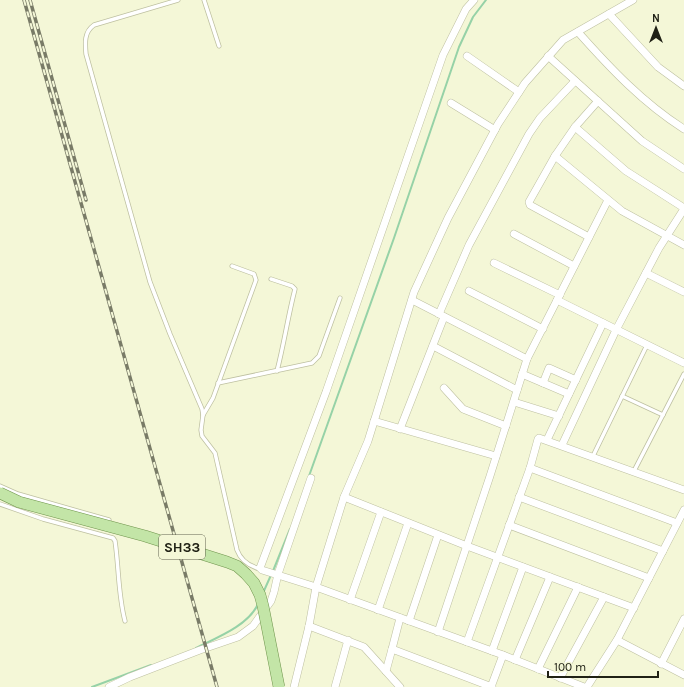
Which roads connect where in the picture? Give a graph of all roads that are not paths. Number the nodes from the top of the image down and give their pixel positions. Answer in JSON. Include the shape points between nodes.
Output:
{"nodes":[{"id":1,"x":178,"y":0,"type":"edge"},
{"id":2,"x":204,"y":0,"type":"edge"},
{"id":3,"x":474,"y":0,"type":"edge"},
{"id":4,"x":633,"y":0,"type":"edge"},
{"id":5,"x":609,"y":14,"type":"junction"},
{"id":6,"x":578,"y":32,"type":"junction"},
{"id":7,"x":219,"y":46,"type":"dead end"},
{"id":8,"x":467,"y":56,"type":"dead end"},
{"id":9,"x":548,"y":56,"type":"junction"},
{"id":10,"x":575,"y":80,"type":"junction"},
{"id":11,"x":684,"y":86,"type":"edge"},
{"id":12,"x":520,"y":92,"type":"junction"},
{"id":13,"x":598,"y":101,"type":"junction"},
{"id":14,"x":450,"y":103,"type":"dead end"},
{"id":15,"x":575,"y":127,"type":"junction"},
{"id":16,"x":684,"y":129,"type":"edge"},
{"id":17,"x":495,"y":130,"type":"junction"},
{"id":18,"x":555,"y":156,"type":"junction"},
{"id":19,"x":684,"y":169,"type":"edge"},
{"id":20,"x":608,"y":200,"type":"junction"},
{"id":21,"x":684,"y":209,"type":"edge"},
{"id":22,"x":514,"y":234,"type":"dead end"},
{"id":23,"x":666,"y":236,"type":"junction"},
{"id":24,"x":589,"y":237,"type":"junction"},
{"id":25,"x":684,"y":245,"type":"edge"},
{"id":26,"x":494,"y":263,"type":"dead end"},
{"id":27,"x":232,"y":266,"type":"dead end"},
{"id":28,"x":574,"y":266,"type":"junction"},
{"id":29,"x":646,"y":273,"type":"junction"},
{"id":30,"x":270,"y":279,"type":"dead end"},
{"id":31,"x":469,"y":291,"type":"dead end"},
{"id":32,"x":684,"y":292,"type":"edge"},
{"id":33,"x":559,"y":297,"type":"junction"},
{"id":34,"x":340,"y":298,"type":"dead end"},
{"id":35,"x":412,"y":300,"type":"junction"},
{"id":36,"x":442,"y":315,"type":"junction"},
{"id":37,"x":603,"y":323,"type":"junction"},
{"id":38,"x":542,"y":329,"type":"junction"},
{"id":39,"x":616,"y":330,"type":"junction"},
{"id":40,"x":647,"y":345,"type":"junction"},
{"id":41,"x":432,"y":346,"type":"junction"},
{"id":42,"x":527,"y":359,"type":"junction"},
{"id":43,"x":684,"y":363,"type":"edge"},
{"id":44,"x":277,"y":371,"type":"junction"},
{"id":45,"x":522,"y":374,"type":"junction"},
{"id":46,"x":684,"y":374,"type":"edge"},
{"id":47,"x":576,"y":380,"type":"junction"},
{"id":48,"x":218,"y":383,"type":"junction"},
{"id":49,"x":543,"y":383,"type":"junction"},
{"id":50,"x":444,"y":388,"type":"dead end"},
{"id":51,"x":517,"y":390,"type":"junction"},
{"id":52,"x":569,"y":394,"type":"junction"},
{"id":53,"x":622,"y":396,"type":"junction"},
{"id":54,"x":514,"y":402,"type":"junction"},
{"id":55,"x":203,"y":415,"type":"junction"},
{"id":56,"x":663,"y":415,"type":"junction"},
{"id":57,"x":559,"y":416,"type":"junction"},
{"id":58,"x":374,"y":422,"type":"junction"},
{"id":59,"x":506,"y":426,"type":"junction"},
{"id":60,"x":400,"y":429,"type":"junction"},
{"id":61,"x":547,"y":440,"type":"junction"},
{"id":62,"x":562,"y":445,"type":"junction"},
{"id":63,"x":496,"y":456,"type":"junction"},
{"id":64,"x":593,"y":456,"type":"junction"},
{"id":65,"x":530,"y":468,"type":"junction"},
{"id":66,"x":634,"y":471,"type":"junction"},
{"id":67,"x":311,"y":478,"type":"dead end"},
{"id":68,"x":0,"y":486,"type":"edge"},
{"id":69,"x":684,"y":490,"type":"edge"},
{"id":70,"x":0,"y":492,"type":"edge"},
{"id":71,"x":344,"y":496,"type":"junction"},
{"id":72,"x":519,"y":497,"type":"junction"},
{"id":73,"x":0,"y":504,"type":"edge"},
{"id":74,"x":684,"y":510,"type":"edge"},
{"id":75,"x":380,"y":512,"type":"junction"},
{"id":76,"x":109,"y":520,"type":"dead end"},
{"id":77,"x":408,"y":523,"type":"junction"},
{"id":78,"x":677,"y":523,"type":"junction"},
{"id":79,"x":509,"y":525,"type":"junction"},
{"id":80,"x":438,"y":535,"type":"junction"},
{"id":81,"x":467,"y":546,"type":"junction"},
{"id":82,"x":663,"y":551,"type":"junction"},
{"id":83,"x":498,"y":557,"type":"junction"},
{"id":84,"x":523,"y":567,"type":"junction"},
{"id":85,"x":270,"y":572,"type":"junction"},
{"id":86,"x":550,"y":577,"type":"junction"},
{"id":87,"x":649,"y":578,"type":"junction"},
{"id":88,"x":316,"y":587,"type":"junction"},
{"id":89,"x":578,"y":587,"type":"junction"},
{"id":90,"x":604,"y":597,"type":"junction"},
{"id":91,"x":350,"y":600,"type":"junction"},
{"id":92,"x":634,"y":608,"type":"junction"},
{"id":93,"x":378,"y":610,"type":"junction"},
{"id":94,"x":400,"y":618,"type":"junction"},
{"id":95,"x":684,"y":619,"type":"edge"},
{"id":96,"x":125,"y":621,"type":"dead end"},
{"id":97,"x":409,"y":621,"type":"junction"},
{"id":98,"x":309,"y":626,"type":"junction"},
{"id":99,"x":438,"y":632,"type":"junction"},
{"id":100,"x":348,"y":640,"type":"junction"},
{"id":101,"x":617,"y":640,"type":"junction"},
{"id":102,"x":467,"y":642,"type":"junction"},
{"id":103,"x":392,"y":649,"type":"junction"},
{"id":104,"x":492,"y":651,"type":"junction"},
{"id":105,"x":502,"y":655,"type":"junction"},
{"id":106,"x":515,"y":660,"type":"junction"},
{"id":107,"x":662,"y":664,"type":"junction"},
{"id":108,"x":538,"y":669,"type":"junction"},
{"id":109,"x":386,"y":671,"type":"junction"},
{"id":110,"x":684,"y":675,"type":"edge"},
{"id":111,"x":560,"y":678,"type":"junction"},
{"id":112,"x":109,"y":687,"type":"edge"},
{"id":113,"x":279,"y":687,"type":"edge"},
{"id":114,"x":294,"y":687,"type":"edge"},
{"id":115,"x":335,"y":687,"type":"edge"},
{"id":116,"x":400,"y":687,"type":"edge"},
{"id":117,"x":491,"y":687,"type":"edge"},
{"id":118,"x":584,"y":687,"type":"edge"},
{"id":119,"x":587,"y":687,"type":"edge"}],
"edges":[{"from":1,"to":55,"type":"lane","via":[[94,25],[89,28],[85,42],[86,54],[150,282]]},
{"from":2,"to":7,"type":"lane"},
{"from":3,"to":85,"type":"street","via":[[466,9],[443,55],[329,385]]},
{"from":4,"to":5,"type":"street"},
{"from":5,"to":6,"type":"street"},
{"from":5,"to":11,"type":"street","via":[[658,67]]},
{"from":6,"to":9,"type":"street","via":[[560,43]]},
{"from":6,"to":16,"type":"street","via":[[604,62],[640,95]]},
{"from":8,"to":12,"type":"street"},
{"from":9,"to":10,"type":"street"},
{"from":9,"to":12,"type":"street"},
{"from":10,"to":13,"type":"street"},
{"from":10,"to":36,"type":"street","via":[[540,118],[529,134],[469,245]]},
{"from":12,"to":17,"type":"street"},
{"from":13,"to":15,"type":"street"},
{"from":13,"to":19,"type":"street","via":[[642,141]]},
{"from":14,"to":17,"type":"street"},
{"from":15,"to":18,"type":"street"},
{"from":15,"to":21,"type":"street","via":[[626,171]]},
{"from":17,"to":35,"type":"street","via":[[448,218]]},
{"from":18,"to":20,"type":"street"},
{"from":18,"to":24,"type":"street","via":[[530,203]]},
{"from":20,"to":23,"type":"street"},
{"from":20,"to":24,"type":"street"},
{"from":21,"to":23,"type":"street"},
{"from":22,"to":28,"type":"street"},
{"from":23,"to":25,"type":"street"},
{"from":23,"to":29,"type":"street"},
{"from":24,"to":28,"type":"street"},
{"from":26,"to":33,"type":"street"},
{"from":27,"to":48,"type":"lane","via":[[254,274],[256,280]]},
{"from":28,"to":33,"type":"street"},
{"from":29,"to":32,"type":"street"},
{"from":29,"to":39,"type":"street"},
{"from":30,"to":44,"type":"lane","via":[[295,289]]},
{"from":31,"to":38,"type":"street"},
{"from":33,"to":37,"type":"street"},
{"from":33,"to":38,"type":"street"},
{"from":34,"to":44,"type":"lane","via":[[316,360]]},
{"from":35,"to":36,"type":"street"},
{"from":35,"to":58,"type":"street"},
{"from":36,"to":41,"type":"street"},
{"from":36,"to":42,"type":"street"},
{"from":37,"to":39,"type":"street"},
{"from":37,"to":47,"type":"street"},
{"from":38,"to":42,"type":"street"},
{"from":39,"to":40,"type":"street"},
{"from":39,"to":62,"type":"street"},
{"from":40,"to":43,"type":"street"},
{"from":40,"to":53,"type":"lane"},
{"from":41,"to":51,"type":"street"},
{"from":41,"to":60,"type":"street"},
{"from":42,"to":45,"type":"street"},
{"from":44,"to":48,"type":"lane"},
{"from":45,"to":49,"type":"street"},
{"from":45,"to":51,"type":"street"},
{"from":46,"to":56,"type":"lane"},
{"from":47,"to":49,"type":"street","via":[[549,368]]},
{"from":47,"to":52,"type":"street"},
{"from":48,"to":55,"type":"lane"},
{"from":49,"to":52,"type":"street"},
{"from":50,"to":59,"type":"street","via":[[463,408]]},
{"from":51,"to":54,"type":"street"},
{"from":52,"to":57,"type":"street"},
{"from":53,"to":56,"type":"lane"},
{"from":53,"to":64,"type":"lane"},
{"from":54,"to":57,"type":"street"},
{"from":54,"to":59,"type":"street"},
{"from":55,"to":85,"type":"lane","via":[[202,436],[215,453],[239,555],[248,564]]},
{"from":56,"to":66,"type":"lane"},
{"from":57,"to":61,"type":"street"},
{"from":58,"to":60,"type":"street"},
{"from":58,"to":71,"type":"street"},
{"from":59,"to":63,"type":"street"},
{"from":60,"to":63,"type":"street"},
{"from":61,"to":62,"type":"street"},
{"from":61,"to":65,"type":"street","via":[[541,437],[538,439]]},
{"from":62,"to":64,"type":"street"},
{"from":63,"to":81,"type":"street"},
{"from":64,"to":66,"type":"street"},
{"from":65,"to":72,"type":"street"},
{"from":65,"to":78,"type":"street"},
{"from":66,"to":69,"type":"street"},
{"from":67,"to":85,"type":"street"},
{"from":68,"to":76,"type":"lane","via":[[18,494]]},
{"from":70,"to":113,"type":"main road","number":"SH33","bridge":true,"via":[[19,502],[184,548],[237,566],[254,583],[260,595]]},
{"from":71,"to":75,"type":"street"},
{"from":71,"to":88,"type":"street"},
{"from":72,"to":79,"type":"street"},
{"from":72,"to":82,"type":"street"},
{"from":73,"to":96,"type":"lane","via":[[113,538],[119,564]]},
{"from":74,"to":78,"type":"street"},
{"from":75,"to":77,"type":"street"},
{"from":75,"to":91,"type":"street"},
{"from":77,"to":80,"type":"street"},
{"from":77,"to":93,"type":"street"},
{"from":78,"to":82,"type":"street"},
{"from":79,"to":83,"type":"street"},
{"from":79,"to":87,"type":"street"},
{"from":80,"to":81,"type":"street"},
{"from":80,"to":97,"type":"street"},
{"from":81,"to":83,"type":"street"},
{"from":81,"to":99,"type":"street"},
{"from":82,"to":87,"type":"street"},
{"from":83,"to":84,"type":"street"},
{"from":83,"to":102,"type":"street"},
{"from":84,"to":86,"type":"street"},
{"from":84,"to":104,"type":"street"},
{"from":85,"to":88,"type":"street"},
{"from":85,"to":112,"type":"street","via":[[276,586],[271,601],[253,626],[244,633]]},
{"from":86,"to":89,"type":"street"},
{"from":86,"to":106,"type":"street"},
{"from":87,"to":92,"type":"street"},
{"from":88,"to":91,"type":"street"},
{"from":88,"to":98,"type":"street"},
{"from":89,"to":90,"type":"street"},
{"from":89,"to":108,"type":"street"},
{"from":90,"to":92,"type":"street"},
{"from":90,"to":111,"type":"street"},
{"from":91,"to":93,"type":"street"},
{"from":92,"to":101,"type":"street"},
{"from":93,"to":94,"type":"street"},
{"from":94,"to":97,"type":"street"},
{"from":94,"to":103,"type":"street"},
{"from":95,"to":107,"type":"street"},
{"from":97,"to":99,"type":"street"},
{"from":98,"to":100,"type":"street"},
{"from":98,"to":114,"type":"street"},
{"from":99,"to":102,"type":"street"},
{"from":100,"to":109,"type":"street","via":[[367,649]]},
{"from":100,"to":115,"type":"street"},
{"from":101,"to":107,"type":"street"},
{"from":101,"to":119,"type":"street"},
{"from":102,"to":104,"type":"street"},
{"from":103,"to":109,"type":"street"},
{"from":103,"to":117,"type":"street"},
{"from":104,"to":105,"type":"street"},
{"from":105,"to":106,"type":"street"},
{"from":105,"to":117,"type":"street"},
{"from":106,"to":108,"type":"street"},
{"from":107,"to":110,"type":"street"},
{"from":108,"to":111,"type":"street"},
{"from":109,"to":116,"type":"street"},
{"from":111,"to":118,"type":"street"}]}
